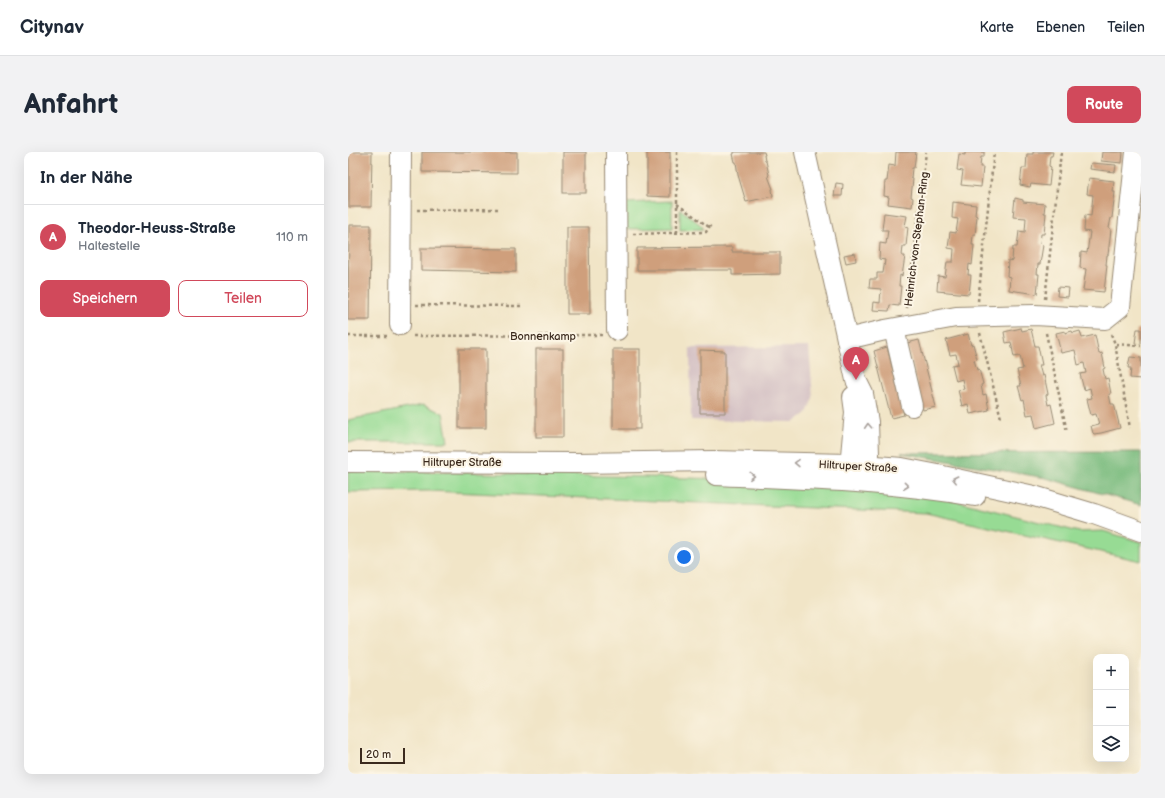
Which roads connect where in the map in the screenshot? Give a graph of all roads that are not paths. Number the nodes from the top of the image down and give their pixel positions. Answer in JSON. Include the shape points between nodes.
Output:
{"nodes":[{"id":1,"x":401,"y":152,"type":"edge"},
{"id":2,"x":616,"y":152,"type":"edge"},
{"id":3,"x":805,"y":152,"type":"edge"},
{"id":4,"x":1136,"y":152,"type":"edge"},
{"id":5,"x":899,"y":328,"type":"junction"},
{"id":6,"x":395,"y":330,"type":"road end"},
{"id":7,"x":617,"y":330,"type":"road end"},
{"id":8,"x":847,"y":339,"type":"junction"},
{"id":9,"x":912,"y":406,"type":"dead end"},
{"id":10,"x":348,"y":462,"type":"edge"},
{"id":11,"x":859,"y":473,"type":"junction"},
{"id":12,"x":1136,"y":530,"type":"edge"}],
"edges":[{"from":1,"to":6,"type":"street","via":[[400,305]]},
{"from":2,"to":7,"type":"street"},
{"from":3,"to":8,"type":"street"},
{"from":4,"to":5,"type":"street","via":[[1120,307],[1105,319],[1043,316],[956,317]]},
{"from":5,"to":8,"type":"street"},
{"from":5,"to":9,"type":"street"},
{"from":8,"to":11,"type":"street","via":[[856,380],[853,396]]},
{"from":10,"to":11,"type":"street","name":"Hiltruper Straße","via":[[576,463],[713,474]]},
{"from":11,"to":12,"type":"street","name":"Hiltruper Straße","via":[[976,496],[1092,523]]}]}
